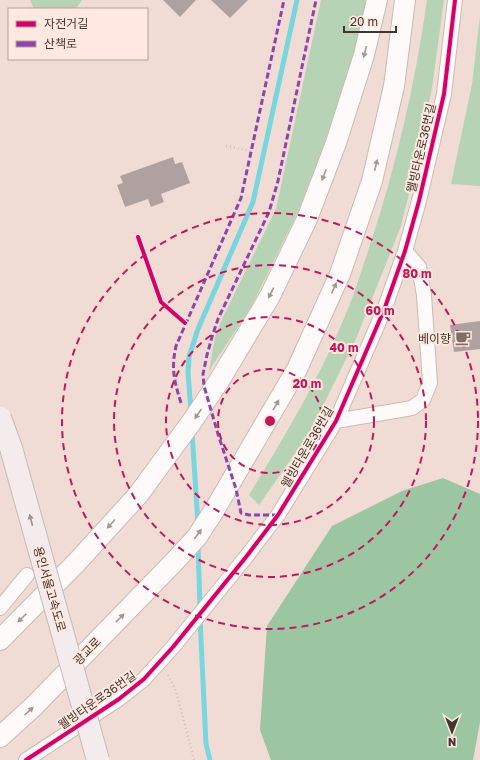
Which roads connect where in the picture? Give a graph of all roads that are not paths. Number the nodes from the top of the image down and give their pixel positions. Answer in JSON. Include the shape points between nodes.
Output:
{"nodes":[{"id":1,"x":377,"y":0,"type":"edge"},
{"id":2,"x":405,"y":0,"type":"edge"},
{"id":3,"x":455,"y":0,"type":"edge"},
{"id":4,"x":405,"y":251,"type":"junction"},
{"id":5,"x":0,"y":418,"type":"edge"},
{"id":6,"x":336,"y":421,"type":"junction"},
{"id":7,"x":28,"y":575,"type":"dead end"},
{"id":8,"x":0,"y":608,"type":"edge"},
{"id":9,"x":0,"y":640,"type":"edge"},
{"id":10,"x":0,"y":738,"type":"edge"},
{"id":11,"x":26,"y":760,"type":"edge"},
{"id":12,"x":98,"y":760,"type":"edge"}],
"edges":[{"from":1,"to":9,"type":"main road","one_way":true,"via":[[364,54],[336,143],[307,219],[270,296],[219,381],[138,495],[78,561]]},
{"from":10,"to":2,"type":"main road","name":"광교로","one_way":true,"via":[[34,706],[196,537],[297,369],[340,274],[372,181],[394,86]]},
{"from":3,"to":4,"type":"street","name":"웰빙타운로36번길","via":[[444,94]]},
{"from":4,"to":6,"type":"street","name":"웰빙타운로36번길","via":[[384,310]]},
{"from":4,"to":6,"type":"street","name":"웰빙타운로36번길","via":[[419,267],[424,295],[430,383],[423,400],[412,408]]},
{"from":12,"to":5,"type":"highway","name":"용인서울고속도로","one_way":true,"bridge":true,"via":[[11,448]]},
{"from":6,"to":11,"type":"street","name":"웰빙타운로36번길","via":[[278,514],[173,647],[144,679],[119,699]]},
{"from":7,"to":8,"type":"street"}]}
